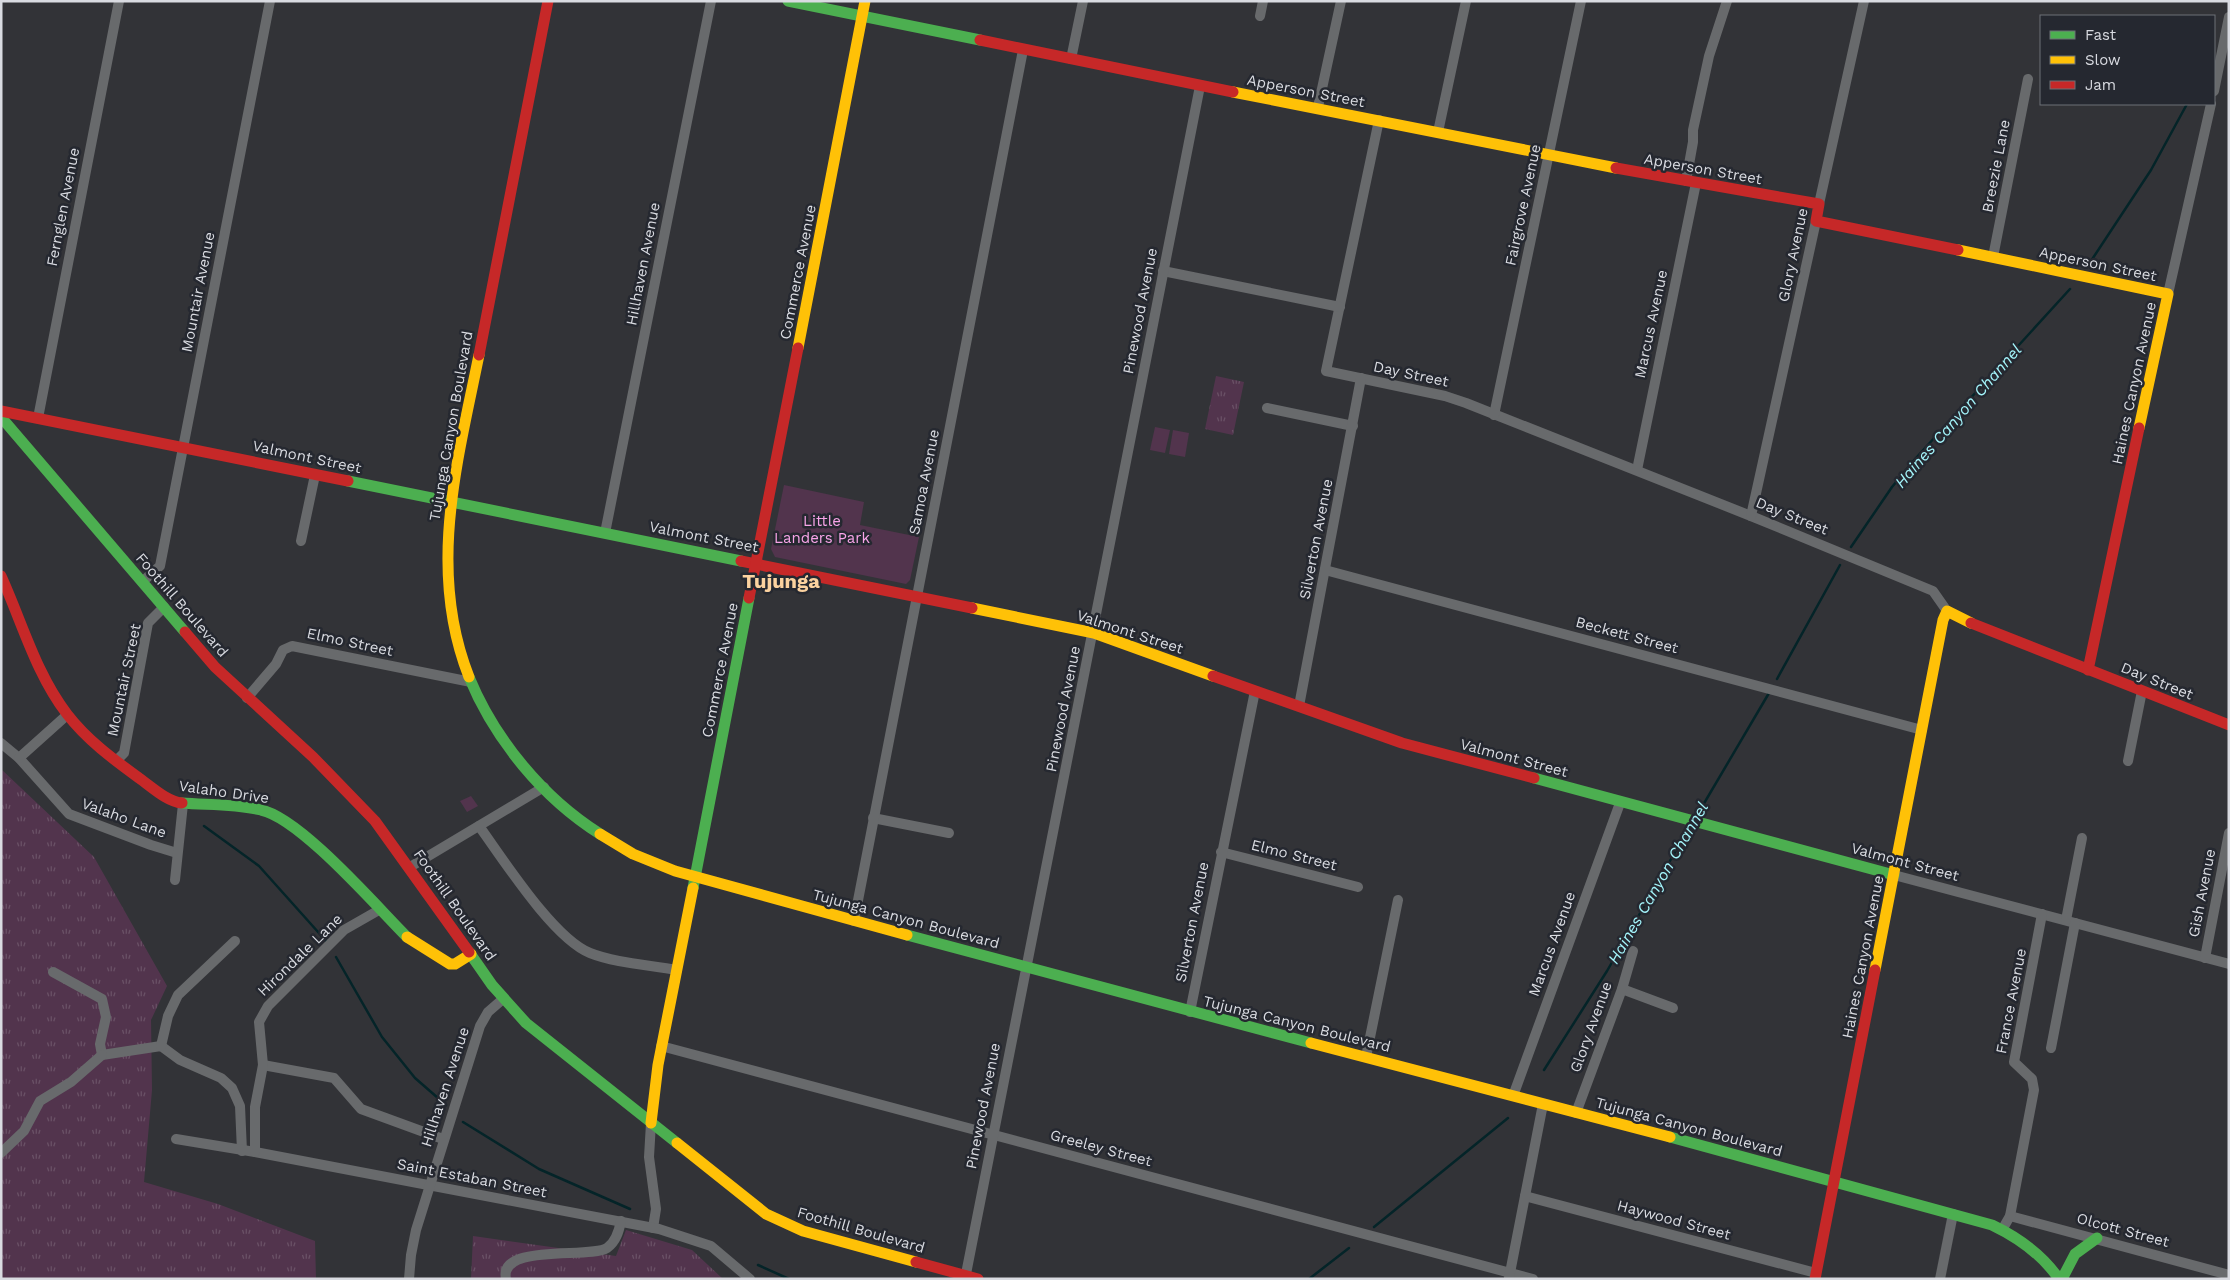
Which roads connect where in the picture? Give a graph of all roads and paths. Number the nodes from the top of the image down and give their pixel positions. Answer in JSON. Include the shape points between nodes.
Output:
{"nodes":[{"id":1,"x":118,"y":1,"type":"edge"},
{"id":2,"x":270,"y":1,"type":"edge"},
{"id":3,"x":548,"y":1,"type":"edge"},
{"id":4,"x":711,"y":1,"type":"edge"},
{"id":5,"x":788,"y":1,"type":"edge"},
{"id":6,"x":865,"y":1,"type":"edge"},
{"id":7,"x":1082,"y":1,"type":"edge"},
{"id":8,"x":1263,"y":1,"type":"edge"},
{"id":9,"x":1341,"y":1,"type":"edge"},
{"id":10,"x":1466,"y":1,"type":"edge"},
{"id":11,"x":1581,"y":1,"type":"edge"},
{"id":12,"x":1727,"y":1,"type":"edge"},
{"id":13,"x":1864,"y":1,"type":"edge"},
{"id":14,"x":862,"y":16,"type":"junction"},
{"id":15,"x":1260,"y":16,"type":"dead end"},
{"id":16,"x":2229,"y":18,"type":"edge"},
{"id":17,"x":1023,"y":50,"type":"junction"},
{"id":18,"x":1071,"y":60,"type":"junction"},
{"id":19,"x":2028,"y":79,"type":"dead end"},
{"id":20,"x":1200,"y":86,"type":"junction"},
{"id":21,"x":2215,"y":86,"type":"edge"},
{"id":22,"x":2211,"y":105,"type":"edge"},
{"id":23,"x":1318,"y":108,"type":"junction"},
{"id":24,"x":1379,"y":120,"type":"junction"},
{"id":25,"x":1438,"y":132,"type":"junction"},
{"id":26,"x":1548,"y":156,"type":"junction"},
{"id":27,"x":1691,"y":182,"type":"junction"},
{"id":28,"x":1820,"y":204,"type":"junction"},
{"id":29,"x":1816,"y":221,"type":"junction"},
{"id":30,"x":1993,"y":258,"type":"junction"},
{"id":31,"x":1163,"y":271,"type":"junction"},
{"id":32,"x":2168,"y":294,"type":"junction"},
{"id":33,"x":1340,"y":307,"type":"junction"},
{"id":34,"x":1361,"y":378,"type":"junction"},
{"id":35,"x":1267,"y":408,"type":"dead end"},
{"id":36,"x":1,"y":411,"type":"edge"},
{"id":37,"x":1494,"y":415,"type":"junction"},
{"id":38,"x":1,"y":417,"type":"edge"},
{"id":39,"x":38,"y":418,"type":"junction"},
{"id":40,"x":1352,"y":426,"type":"junction"},
{"id":41,"x":183,"y":447,"type":"junction"},
{"id":42,"x":1636,"y":470,"type":"junction"},
{"id":43,"x":315,"y":474,"type":"junction"},
{"id":44,"x":450,"y":501,"type":"junction"},
{"id":45,"x":1751,"y":516,"type":"junction"},
{"id":46,"x":605,"y":533,"type":"junction"},
{"id":47,"x":302,"y":541,"type":"dead end"},
{"id":48,"x":756,"y":563,"type":"junction"},
{"id":49,"x":1325,"y":570,"type":"junction"},
{"id":50,"x":1,"y":576,"type":"edge"},
{"id":51,"x":142,"y":582,"type":"junction"},
{"id":52,"x":916,"y":596,"type":"junction"},
{"id":53,"x":164,"y":607,"type":"junction"},
{"id":54,"x":1948,"y":611,"type":"junction"},
{"id":55,"x":1094,"y":633,"type":"junction"},
{"id":56,"x":2088,"y":670,"type":"junction"},
{"id":57,"x":471,"y":682,"type":"junction"},
{"id":58,"x":1255,"y":691,"type":"junction"},
{"id":59,"x":2142,"y":691,"type":"junction"},
{"id":60,"x":247,"y":698,"type":"junction"},
{"id":61,"x":1299,"y":706,"type":"junction"},
{"id":62,"x":67,"y":715,"type":"junction"},
{"id":63,"x":2227,"y":721,"type":"edge"},
{"id":64,"x":1922,"y":730,"type":"junction"},
{"id":65,"x":1,"y":743,"type":"edge"},
{"id":66,"x":20,"y":758,"type":"junction"},
{"id":67,"x":117,"y":760,"type":"junction"},
{"id":68,"x":2128,"y":761,"type":"dead end"},
{"id":69,"x":544,"y":788,"type":"junction"},
{"id":70,"x":1620,"y":803,"type":"junction"},
{"id":71,"x":183,"y":804,"type":"junction"},
{"id":72,"x":873,"y":818,"type":"junction"},
{"id":73,"x":479,"y":826,"type":"junction"},
{"id":74,"x":949,"y":833,"type":"dead end"},
{"id":75,"x":2229,"y":833,"type":"edge"},
{"id":76,"x":2082,"y":838,"type":"dead end"},
{"id":77,"x":1221,"y":852,"type":"junction"},
{"id":78,"x":177,"y":853,"type":"junction"},
{"id":79,"x":410,"y":866,"type":"junction"},
{"id":80,"x":1894,"y":875,"type":"junction"},
{"id":81,"x":695,"y":877,"type":"junction"},
{"id":82,"x":175,"y":880,"type":"dead end"},
{"id":83,"x":1358,"y":887,"type":"dead end"},
{"id":84,"x":1398,"y":900,"type":"dead end"},
{"id":85,"x":379,"y":910,"type":"junction"},
{"id":86,"x":2042,"y":914,"type":"junction"},
{"id":87,"x":854,"y":921,"type":"junction"},
{"id":88,"x":2071,"y":922,"type":"junction"},
{"id":89,"x":235,"y":941,"type":"dead end"},
{"id":90,"x":1633,"y":951,"type":"dead end"},
{"id":91,"x":471,"y":954,"type":"junction"},
{"id":92,"x":2205,"y":958,"type":"junction"},
{"id":93,"x":2229,"y":964,"type":"edge"},
{"id":94,"x":1027,"y":969,"type":"junction"},
{"id":95,"x":677,"y":970,"type":"junction"},
{"id":96,"x":53,"y":972,"type":"dead end"},
{"id":97,"x":1622,"y":989,"type":"junction"},
{"id":98,"x":503,"y":999,"type":"junction"},
{"id":99,"x":1673,"y":1008,"type":"dead end"},
{"id":100,"x":1190,"y":1012,"type":"junction"},
{"id":101,"x":160,"y":1046,"type":"junction"},
{"id":102,"x":661,"y":1046,"type":"junction"},
{"id":103,"x":2051,"y":1048,"type":"dead end"},
{"id":104,"x":102,"y":1055,"type":"junction"},
{"id":105,"x":1366,"y":1057,"type":"junction"},
{"id":106,"x":263,"y":1065,"type":"junction"},
{"id":107,"x":1513,"y":1096,"type":"junction"},
{"id":108,"x":1543,"y":1104,"type":"junction"},
{"id":109,"x":1576,"y":1113,"type":"junction"},
{"id":110,"x":650,"y":1124,"type":"junction"},
{"id":111,"x":992,"y":1134,"type":"junction"},
{"id":112,"x":176,"y":1139,"type":"dead end"},
{"id":113,"x":443,"y":1139,"type":"junction"},
{"id":114,"x":242,"y":1151,"type":"junction"},
{"id":115,"x":254,"y":1152,"type":"junction"},
{"id":116,"x":1,"y":1153,"type":"edge"},
{"id":117,"x":1834,"y":1180,"type":"junction"},
{"id":118,"x":430,"y":1185,"type":"junction"},
{"id":119,"x":1525,"y":1196,"type":"junction"},
{"id":120,"x":1953,"y":1214,"type":"junction"},
{"id":121,"x":2010,"y":1216,"type":"junction"},
{"id":122,"x":621,"y":1221,"type":"junction"},
{"id":123,"x":654,"y":1228,"type":"junction"},
{"id":124,"x":2002,"y":1230,"type":"junction"},
{"id":125,"x":2097,"y":1238,"type":"junction"},
{"id":126,"x":2229,"y":1274,"type":"edge"},
{"id":127,"x":1510,"y":1276,"type":"edge"},
{"id":128,"x":1816,"y":1276,"type":"edge"},
{"id":129,"x":965,"y":1277,"type":"edge"},
{"id":130,"x":409,"y":1279,"type":"edge"},
{"id":131,"x":506,"y":1279,"type":"edge"},
{"id":132,"x":750,"y":1279,"type":"edge"},
{"id":133,"x":978,"y":1279,"type":"edge"},
{"id":134,"x":1533,"y":1279,"type":"edge"},
{"id":135,"x":1940,"y":1279,"type":"edge"},
{"id":136,"x":2060,"y":1279,"type":"edge"}],
"edges":[{"from":1,"to":39,"type":"street","name":"Fernglen Avenue"},
{"from":2,"to":41,"type":"street","name":"Mountair Avenue"},
{"from":3,"to":44,"type":"street","name":"Tujunga Canyon Boulevard"},
{"from":4,"to":46,"type":"street","name":"Hillhaven Avenue"},
{"from":5,"to":14,"type":"street","name":"Apperson Street"},
{"from":6,"to":14,"type":"street","name":"Commerce Avenue"},
{"from":7,"to":18,"type":"street"},
{"from":8,"to":15,"type":"street"},
{"from":9,"to":23,"type":"street"},
{"from":10,"to":25,"type":"street"},
{"from":11,"to":26,"type":"street","name":"Fairgrove Avenue"},
{"from":12,"to":27,"type":"street","name":"Marcus Avenue","via":[[1709,56],[1693,130]]},
{"from":13,"to":28,"type":"street","name":"Glory Avenue"},
{"from":14,"to":17,"type":"street","name":"Apperson Street"},
{"from":14,"to":48,"type":"street","name":"Commerce Avenue"},
{"from":16,"to":21,"type":"street"},
{"from":17,"to":18,"type":"street","name":"Apperson Street"},
{"from":17,"to":52,"type":"street","name":"Samoa Avenue"},
{"from":18,"to":20,"type":"street","name":"Apperson Street"},
{"from":19,"to":30,"type":"street","name":"Breezie Lane"},
{"from":20,"to":23,"type":"street","name":"Apperson Street"},
{"from":20,"to":31,"type":"street","name":"Pinewood Avenue"},
{"from":22,"to":32,"type":"street","name":"Haines Canyon Avenue"},
{"from":23,"to":24,"type":"street","name":"Apperson Street"},
{"from":24,"to":25,"type":"street","name":"Apperson Street"},
{"from":24,"to":33,"type":"street"},
{"from":25,"to":26,"type":"street","name":"Apperson Street"},
{"from":26,"to":27,"type":"street","name":"Apperson Street"},
{"from":26,"to":37,"type":"street","name":"Fairgrove Avenue"},
{"from":27,"to":28,"type":"street","name":"Apperson Street"},
{"from":27,"to":42,"type":"street","name":"Marcus Avenue"},
{"from":28,"to":29,"type":"street","name":"Glory Avenue"},
{"from":29,"to":30,"type":"street","name":"Apperson Street"},
{"from":29,"to":45,"type":"street","name":"Glory Avenue"},
{"from":30,"to":32,"type":"street","name":"Apperson Street"},
{"from":31,"to":33,"type":"street"},
{"from":31,"to":55,"type":"street","name":"Pinewood Avenue"},
{"from":32,"to":56,"type":"street","name":"Haines Canyon Avenue"},
{"from":33,"to":34,"type":"street","name":"Day Street","via":[[1326,371]]},
{"from":34,"to":37,"type":"street","name":"Day Street","via":[[1445,396]]},
{"from":34,"to":40,"type":"street","name":"Silverton Avenue"},
{"from":35,"to":40,"type":"street"},
{"from":36,"to":39,"type":"street","name":"Valmont Street"},
{"from":37,"to":42,"type":"street","name":"Day Street"},
{"from":38,"to":51,"type":"street","name":"Foothill Boulevard"},
{"from":39,"to":41,"type":"street","name":"Valmont Street"},
{"from":40,"to":49,"type":"street","name":"Silverton Avenue"},
{"from":41,"to":43,"type":"street","name":"Valmont Street"},
{"from":41,"to":51,"type":"street","name":"Mountair Avenue","via":[[160,566]]},
{"from":42,"to":45,"type":"street","name":"Day Street"},
{"from":43,"to":44,"type":"street","name":"Valmont Street"},
{"from":43,"to":47,"type":"street"},
{"from":44,"to":46,"type":"street","name":"Valmont Street"},
{"from":44,"to":57,"type":"street","name":"Tujunga Canyon Boulevard","via":[[449,602],[453,628]]},
{"from":45,"to":54,"type":"street","name":"Day Street","via":[[1933,591]]},
{"from":46,"to":48,"type":"street","name":"Valmont Street"},
{"from":48,"to":52,"type":"street","name":"Valmont Street"},
{"from":48,"to":81,"type":"street","name":"Commerce Avenue"},
{"from":49,"to":61,"type":"street","name":"Silverton Avenue"},
{"from":49,"to":64,"type":"street","name":"Beckett Street"},
{"from":50,"to":62,"type":"street","name":"Valaho Drive","via":[[53,692]]},
{"from":51,"to":53,"type":"street","name":"Foothill Boulevard"},
{"from":52,"to":55,"type":"street","name":"Valmont Street"},
{"from":52,"to":72,"type":"street","name":"Samoa Avenue"},
{"from":53,"to":60,"type":"street","name":"Foothill Boulevard"},
{"from":53,"to":67,"type":"street","name":"Mountair Street","via":[[148,623],[124,753]]},
{"from":54,"to":56,"type":"street","name":"Day Street"},
{"from":54,"to":64,"type":"street","name":"Haines Canyon Avenue","via":[[1943,620]]},
{"from":55,"to":58,"type":"street","name":"Valmont Street"},
{"from":55,"to":94,"type":"street","name":"Pinewood Avenue"},
{"from":56,"to":59,"type":"street","name":"Day Street"},
{"from":57,"to":60,"type":"street","name":"Elmo Street","via":[[292,646],[282,650],[276,664]]},
{"from":57,"to":69,"type":"street","name":"Tujunga Canyon Boulevard","via":[[508,746]]},
{"from":58,"to":61,"type":"street","name":"Valmont Street"},
{"from":58,"to":77,"type":"street","name":"Silverton Avenue"},
{"from":59,"to":63,"type":"street","name":"Day Street"},
{"from":59,"to":68,"type":"street"},
{"from":60,"to":79,"type":"street","name":"Foothill Boulevard","via":[[345,788]]},
{"from":61,"to":70,"type":"street","name":"Valmont Street","via":[[1402,743]]},
{"from":62,"to":66,"type":"street"},
{"from":62,"to":67,"type":"street","name":"Valaho Drive"},
{"from":64,"to":80,"type":"street","name":"Haines Canyon Avenue"},
{"from":65,"to":66,"type":"street","name":"Valaho Lane"},
{"from":66,"to":78,"type":"street","name":"Valaho Lane","via":[[69,814]]},
{"from":67,"to":71,"type":"street","name":"Valaho Drive","via":[[169,799]]},
{"from":69,"to":73,"type":"street"},
{"from":69,"to":81,"type":"street","name":"Tujunga Canyon Boulevard","via":[[620,848],[657,865]]},
{"from":70,"to":80,"type":"street","name":"Valmont Street"},
{"from":70,"to":107,"type":"street","name":"Marcus Avenue"},
{"from":71,"to":78,"type":"street"},
{"from":71,"to":85,"type":"street","name":"Valaho Drive","via":[[262,810],[284,818]]},
{"from":72,"to":74,"type":"street"},
{"from":72,"to":87,"type":"street","name":"Samoa Avenue"},
{"from":73,"to":79,"type":"street"},
{"from":73,"to":95,"type":"street","via":[[528,894],[580,948],[600,956]]},
{"from":75,"to":92,"type":"street","name":"Gish Avenue"},
{"from":76,"to":88,"type":"street"},
{"from":77,"to":83,"type":"street","name":"Elmo Street"},
{"from":77,"to":100,"type":"street","name":"Silverton Avenue"},
{"from":78,"to":82,"type":"street"},
{"from":79,"to":91,"type":"street","name":"Foothill Boulevard"},
{"from":80,"to":86,"type":"street","name":"Valmont Street"},
{"from":80,"to":117,"type":"street","name":"Haines Canyon Avenue"},
{"from":81,"to":87,"type":"street","name":"Tujunga Canyon Boulevard"},
{"from":81,"to":95,"type":"street","name":"Commerce Avenue"},
{"from":84,"to":105,"type":"street"},
{"from":85,"to":91,"type":"street","name":"Valaho Drive","via":[[407,937],[447,964],[455,964]]},
{"from":85,"to":106,"type":"street","name":"Hirondale Lane","via":[[344,930],[268,1006],[259,1022]]},
{"from":86,"to":88,"type":"street","name":"Valmont Street"},
{"from":86,"to":121,"type":"street","name":"France Avenue","via":[[2014,1057],[2015,1066],[2029,1075],[2034,1086]]},
{"from":87,"to":94,"type":"street","name":"Tujunga Canyon Boulevard"},
{"from":88,"to":92,"type":"street","name":"Valmont Street"},
{"from":88,"to":103,"type":"street"},
{"from":89,"to":101,"type":"street","via":[[178,994]]},
{"from":90,"to":97,"type":"street","name":"Glory Avenue"},
{"from":91,"to":98,"type":"street","name":"Foothill Boulevard"},
{"from":92,"to":93,"type":"street","name":"Valmont Street"},
{"from":94,"to":100,"type":"street","name":"Tujunga Canyon Boulevard"},
{"from":94,"to":111,"type":"street","name":"Pinewood Avenue"},
{"from":95,"to":102,"type":"street","name":"Commerce Avenue"},
{"from":96,"to":104,"type":"street","via":[[102,999],[106,1016],[100,1044]]},
{"from":97,"to":99,"type":"street"},
{"from":97,"to":109,"type":"street","name":"Glory Avenue"},
{"from":98,"to":110,"type":"street","name":"Foothill Boulevard","via":[[526,1022]]},
{"from":98,"to":113,"type":"street","name":"Hillhaven Avenue","via":[[488,1012],[480,1026]]},
{"from":100,"to":105,"type":"street","name":"Tujunga Canyon Boulevard"},
{"from":101,"to":104,"type":"street"},
{"from":101,"to":114,"type":"street","via":[[180,1060],[221,1078],[232,1088],[239,1100]]},
{"from":102,"to":110,"type":"street","name":"Commerce Avenue"},
{"from":102,"to":111,"type":"street","name":"Greeley Street"},
{"from":104,"to":116,"type":"street","via":[[71,1082],[40,1101],[24,1131]]},
{"from":105,"to":107,"type":"street","name":"Tujunga Canyon Boulevard"},
{"from":106,"to":113,"type":"street","via":[[334,1078],[361,1109]]},
{"from":106,"to":115,"type":"street","name":"Hirondale Lane","via":[[255,1107]]},
{"from":107,"to":108,"type":"street","name":"Tujunga Canyon Boulevard"},
{"from":108,"to":109,"type":"street","name":"Tujunga Canyon Boulevard"},
{"from":108,"to":119,"type":"street"},
{"from":109,"to":117,"type":"street","name":"Tujunga Canyon Boulevard"},
{"from":110,"to":123,"type":"street","name":"Commerce Avenue","via":[[648,1157],[656,1209]]},
{"from":110,"to":129,"type":"street","name":"Foothill Boulevard","via":[[754,1206],[779,1221],[822,1237]]},
{"from":111,"to":127,"type":"street","name":"Greeley Street"},
{"from":111,"to":129,"type":"street","name":"Pinewood Avenue"},
{"from":112,"to":114,"type":"street","name":"Saint Estaban Street"},
{"from":113,"to":118,"type":"street","name":"Hillhaven Avenue"},
{"from":114,"to":115,"type":"street","name":"Saint Estaban Street"},
{"from":115,"to":118,"type":"street","name":"Saint Estaban Street"},
{"from":117,"to":120,"type":"street","name":"Tujunga Canyon Boulevard"},
{"from":117,"to":128,"type":"street","name":"Haines Canyon Avenue"},
{"from":118,"to":122,"type":"street","name":"Saint Estaban Street"},
{"from":118,"to":130,"type":"street","name":"Hillhaven Avenue","via":[[412,1242]]},
{"from":119,"to":127,"type":"street"},
{"from":119,"to":128,"type":"street","name":"Haywood Street"},
{"from":120,"to":124,"type":"street","name":"Tujunga Canyon Boulevard"},
{"from":120,"to":135,"type":"street"},
{"from":121,"to":124,"type":"street","name":"France Avenue"},
{"from":121,"to":125,"type":"street","name":"Olcott Street"},
{"from":122,"to":123,"type":"street","name":"Saint Estaban Street"},
{"from":122,"to":131,"type":"street","via":[[616,1238],[604,1249],[594,1253],[553,1253],[521,1259],[509,1265]]},
{"from":123,"to":132,"type":"street","name":"Saint Estaban Street","via":[[711,1246]]},
{"from":124,"to":136,"type":"street","name":"Tujunga Canyon Boulevard","via":[[2018,1237],[2042,1257]]},
{"from":125,"to":126,"type":"street","name":"Olcott Street"},
{"from":125,"to":136,"type":"street","via":[[2075,1254]]},
{"from":127,"to":134,"type":"street","name":"Greeley Street"},
{"from":129,"to":133,"type":"street","name":"Foothill Boulevard"}]}
